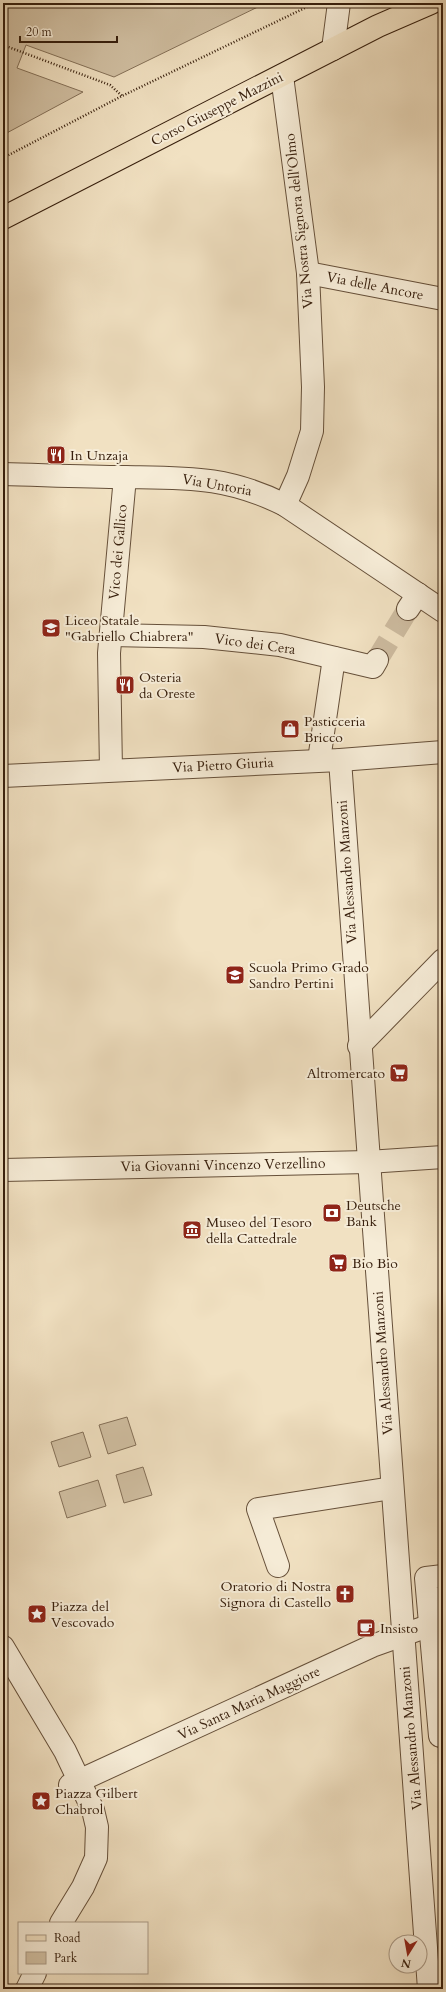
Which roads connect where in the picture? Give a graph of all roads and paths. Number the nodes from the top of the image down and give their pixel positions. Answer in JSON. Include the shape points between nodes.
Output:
{"nodes":[{"id":1,"x":315,"y":3,"type":"edge"},
{"id":2,"x":339,"y":3,"type":"edge"},
{"id":3,"x":430,"y":3,"type":"edge"},
{"id":4,"x":3,"y":45,"type":"edge"},
{"id":5,"x":333,"y":50,"type":"junction"},
{"id":6,"x":282,"y":76,"type":"junction"},
{"id":7,"x":122,"y":96,"type":"junction"},
{"id":8,"x":3,"y":158,"type":"edge"},
{"id":9,"x":3,"y":218,"type":"edge"},
{"id":10,"x":308,"y":273,"type":"junction"},
{"id":11,"x":443,"y":299,"type":"edge"},
{"id":12,"x":3,"y":474,"type":"edge"},
{"id":13,"x":125,"y":477,"type":"junction"},
{"id":14,"x":285,"y":505,"type":"junction"},
{"id":15,"x":443,"y":611,"type":"edge"},
{"id":16,"x":111,"y":635,"type":"junction"},
{"id":17,"x":334,"y":658,"type":"junction"},
{"id":18,"x":375,"y":664,"type":"dead end"},
{"id":19,"x":443,"y":752,"type":"edge"},
{"id":20,"x":330,"y":760,"type":"junction"},
{"id":21,"x":111,"y":770,"type":"junction"},
{"id":22,"x":3,"y":776,"type":"edge"},
{"id":23,"x":443,"y":960,"type":"edge"},
{"id":24,"x":359,"y":1046,"type":"junction"},
{"id":25,"x":443,"y":1157,"type":"edge"},
{"id":26,"x":368,"y":1162,"type":"junction"},
{"id":27,"x":3,"y":1170,"type":"edge"},
{"id":28,"x":392,"y":1488,"type":"junction"},
{"id":29,"x":278,"y":1566,"type":"dead end"},
{"id":30,"x":443,"y":1576,"type":"edge"},
{"id":31,"x":431,"y":1625,"type":"junction"},
{"id":32,"x":402,"y":1635,"type":"junction"},
{"id":33,"x":3,"y":1647,"type":"edge"},
{"id":34,"x":443,"y":1736,"type":"edge"},
{"id":35,"x":74,"y":1783,"type":"junction"},
{"id":36,"x":62,"y":1922,"type":"edge"},
{"id":37,"x":34,"y":1974,"type":"edge"},
{"id":38,"x":27,"y":1989,"type":"edge"},
{"id":39,"x":429,"y":1989,"type":"edge"}],
"edges":[{"from":1,"to":7,"type":"path"},
{"from":2,"to":5,"type":"street"},
{"from":3,"to":5,"type":"main road","name":"Corso Giuseppe Mazzini"},
{"from":4,"to":7,"type":"path","via":[[110,85]]},
{"from":5,"to":6,"type":"main road","name":"Corso Giuseppe Mazzini"},
{"from":6,"to":9,"type":"main road","name":"Corso Giuseppe Mazzini"},
{"from":6,"to":10,"type":"street","name":"Via Nostra Signora dell'Olmo"},
{"from":7,"to":8,"type":"path"},
{"from":10,"to":11,"type":"street","name":"Via delle Ancore"},
{"from":10,"to":14,"type":"street","name":"Via Nostra Signora dell'Olmo","via":[[313,387],[312,431],[298,476]]},
{"from":12,"to":13,"type":"street","name":"Via Untoria"},
{"from":13,"to":14,"type":"street","name":"Via Untoria","via":[[179,477],[220,482],[259,492]]},
{"from":13,"to":16,"type":"street","name":"Vico dei Gallico"},
{"from":14,"to":15,"type":"street","name":"Via Untoria","via":[[413,601]]},
{"from":16,"to":17,"type":"street","name":"Vico dei Cera","via":[[204,637],[280,645]]},
{"from":16,"to":21,"type":"street","name":"Vico dei Gallico"},
{"from":17,"to":18,"type":"street","name":"Vico dei Cera"},
{"from":17,"to":20,"type":"street","name":"Via Alessandro Manzoni"},
{"from":19,"to":20,"type":"street","name":"Via Pietro Giuria"},
{"from":20,"to":21,"type":"street","name":"Via Pietro Giuria"},
{"from":20,"to":24,"type":"street","name":"Via Alessandro Manzoni"},
{"from":21,"to":22,"type":"street","name":"Via Pietro Giuria"},
{"from":23,"to":24,"type":"street"},
{"from":24,"to":26,"type":"street","name":"Via Alessandro Manzoni"},
{"from":25,"to":26,"type":"street","name":"Via Giovanni Vincenzo Verzellino"},
{"from":26,"to":27,"type":"street","name":"Via Giovanni Vincenzo Verzellino"},
{"from":26,"to":28,"type":"street","name":"Via Alessandro Manzoni"},
{"from":28,"to":29,"type":"street","via":[[258,1509]]},
{"from":28,"to":32,"type":"street","name":"Via Alessandro Manzoni"},
{"from":30,"to":31,"type":"street","via":[[426,1578]]},
{"from":31,"to":32,"type":"street","name":"Via Santa Maria Maggiore"},
{"from":31,"to":34,"type":"street","via":[[440,1736]]},
{"from":32,"to":35,"type":"street","name":"Via Santa Maria Maggiore","via":[[372,1646]]},
{"from":32,"to":39,"type":"street","name":"Via Alessandro Manzoni","via":[[414,1760]]},
{"from":33,"to":35,"type":"street","via":[[65,1752]]},
{"from":35,"to":36,"type":"street","via":[[93,1810],[97,1827],[97,1848],[96,1858],[83,1887]]},
{"from":37,"to":38,"type":"street"}]}
